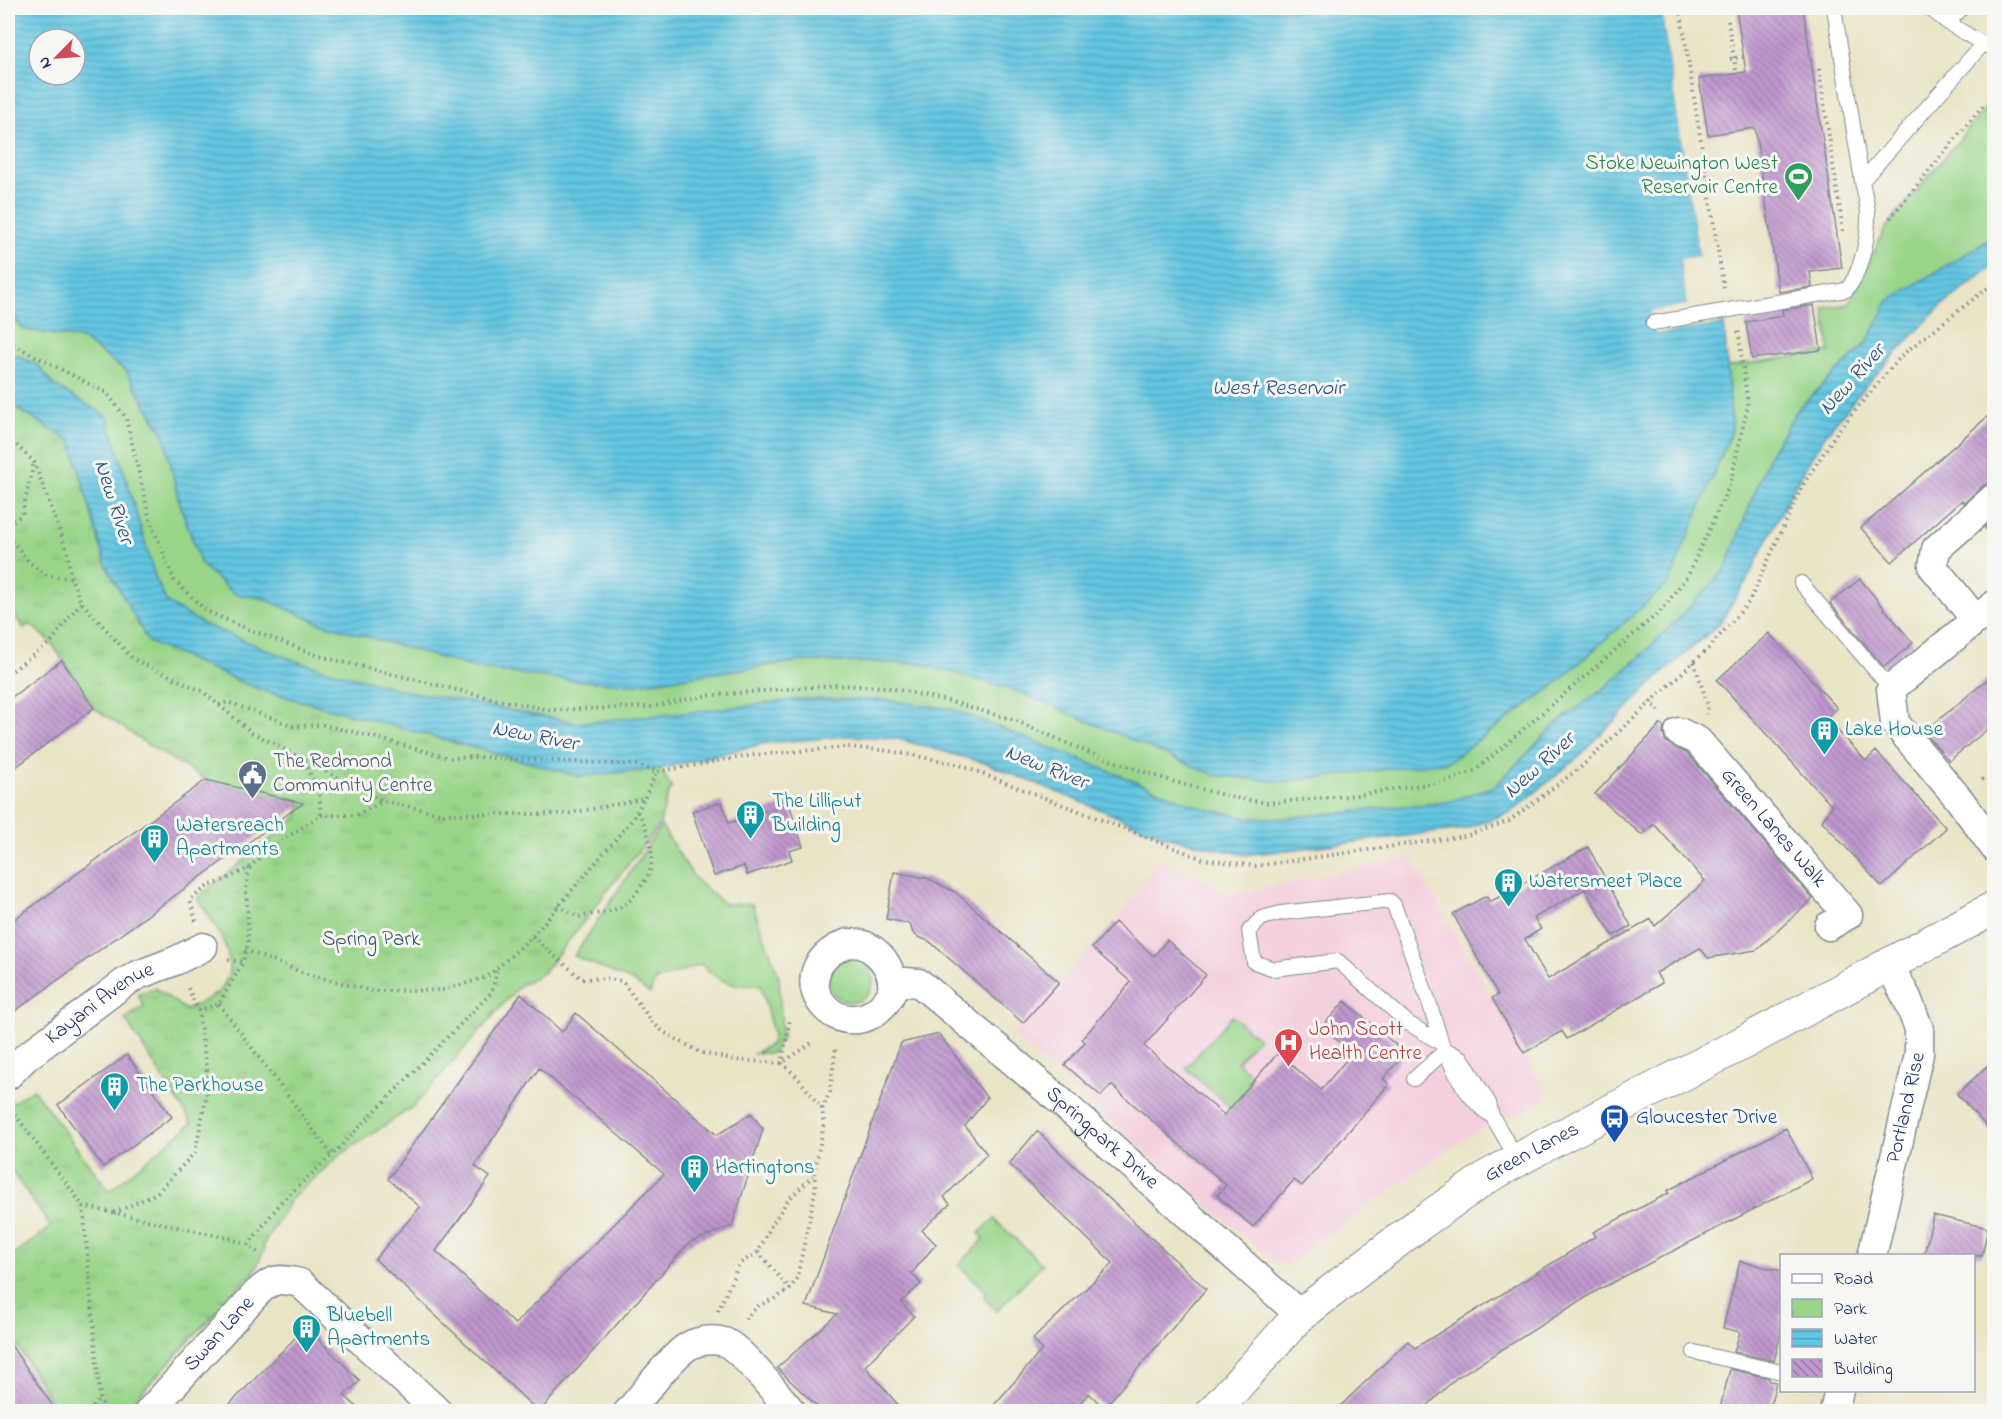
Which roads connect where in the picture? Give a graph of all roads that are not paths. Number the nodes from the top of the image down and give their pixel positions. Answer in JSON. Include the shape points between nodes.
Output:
{"nodes":[{"id":1,"x":1834,"y":8,"type":"edge"},
{"id":2,"x":1929,"y":8,"type":"edge"},
{"id":3,"x":1962,"y":8,"type":"edge"},
{"id":4,"x":1948,"y":23,"type":"junction"},
{"id":5,"x":1989,"y":47,"type":"edge"},
{"id":6,"x":1862,"y":182,"type":"junction"},
{"id":7,"x":1653,"y":323,"type":"dead end"},
{"id":8,"x":1995,"y":498,"type":"edge"},
{"id":9,"x":1801,"y":583,"type":"dead end"},
{"id":10,"x":1985,"y":612,"type":"edge"},
{"id":11,"x":1891,"y":689,"type":"junction"},
{"id":12,"x":1689,"y":736,"type":"road end"},
{"id":13,"x":1995,"y":847,"type":"edge"},
{"id":14,"x":1992,"y":915,"type":"edge"},
{"id":15,"x":1829,"y":926,"type":"dead end"},
{"id":16,"x":203,"y":947,"type":"road end"},
{"id":17,"x":1888,"y":965,"type":"junction"},
{"id":18,"x":892,"y":981,"type":"dead end"},
{"id":19,"x":1363,"y":982,"type":"joint"},
{"id":20,"x":8,"y":1075,"type":"edge"},
{"id":21,"x":1414,"y":1079,"type":"dead end"},
{"id":22,"x":1517,"y":1159,"type":"junction"},
{"id":23,"x":1872,"y":1254,"type":"edge"},
{"id":24,"x":1299,"y":1316,"type":"junction"},
{"id":25,"x":1694,"y":1352,"type":"dead end"},
{"id":26,"x":1780,"y":1372,"type":"edge"},
{"id":27,"x":1839,"y":1392,"type":"edge"},
{"id":28,"x":149,"y":1412,"type":"edge"},
{"id":29,"x":438,"y":1412,"type":"edge"},
{"id":30,"x":628,"y":1412,"type":"edge"},
{"id":31,"x":792,"y":1412,"type":"edge"},
{"id":32,"x":1213,"y":1412,"type":"edge"},
{"id":33,"x":1834,"y":1412,"type":"edge"}],
"edges":[{"from":1,"to":6,"type":"lane"},
{"from":2,"to":4,"type":"lane"},
{"from":3,"to":4,"type":"lane"},
{"from":4,"to":5,"type":"lane"},
{"from":5,"to":6,"type":"lane"},
{"from":6,"to":7,"type":"lane","via":[[1868,218],[1862,259],[1846,290]]},
{"from":8,"to":10,"type":"street","via":[[1936,549],[1933,567]]},
{"from":9,"to":11,"type":"lane"},
{"from":10,"to":11,"type":"street"},
{"from":11,"to":13,"type":"street","via":[[1895,723]]},
{"from":12,"to":15,"type":"street","name":"Green Lanes Walk","via":[[1848,915]]},
{"from":14,"to":17,"type":"main road","name":"Green Lanes"},
{"from":16,"to":20,"type":"street","name":"Kayani Avenue","via":[[124,983]]},
{"from":17,"to":22,"type":"main road","name":"Green Lanes"},
{"from":17,"to":23,"type":"street","name":"Portland Rise","via":[[1919,1029],[1919,1054]]},
{"from":18,"to":24,"type":"street","name":"Springpark Drive","via":[[919,984],[928,990],[1058,1099]]},
{"from":19,"to":19,"type":"lane","via":[[1338,961],[1274,969],[1254,962],[1249,931],[1262,918],[1281,913],[1390,901],[1442,1044],[1408,1023]]},
{"from":21,"to":22,"type":"lane","via":[[1446,1050],[1461,1058]]},
{"from":22,"to":24,"type":"main road","name":"Green Lanes","via":[[1418,1225]]},
{"from":24,"to":32,"type":"main road","name":"Green Lanes"},
{"from":25,"to":26,"type":"lane"},
{"from":27,"to":33,"type":"street"},
{"from":28,"to":29,"type":"street","name":"Swan Lane","via":[[266,1284],[290,1281]]},
{"from":30,"to":31,"type":"street","via":[[684,1349],[707,1340],[724,1342],[736,1351]]}]}
